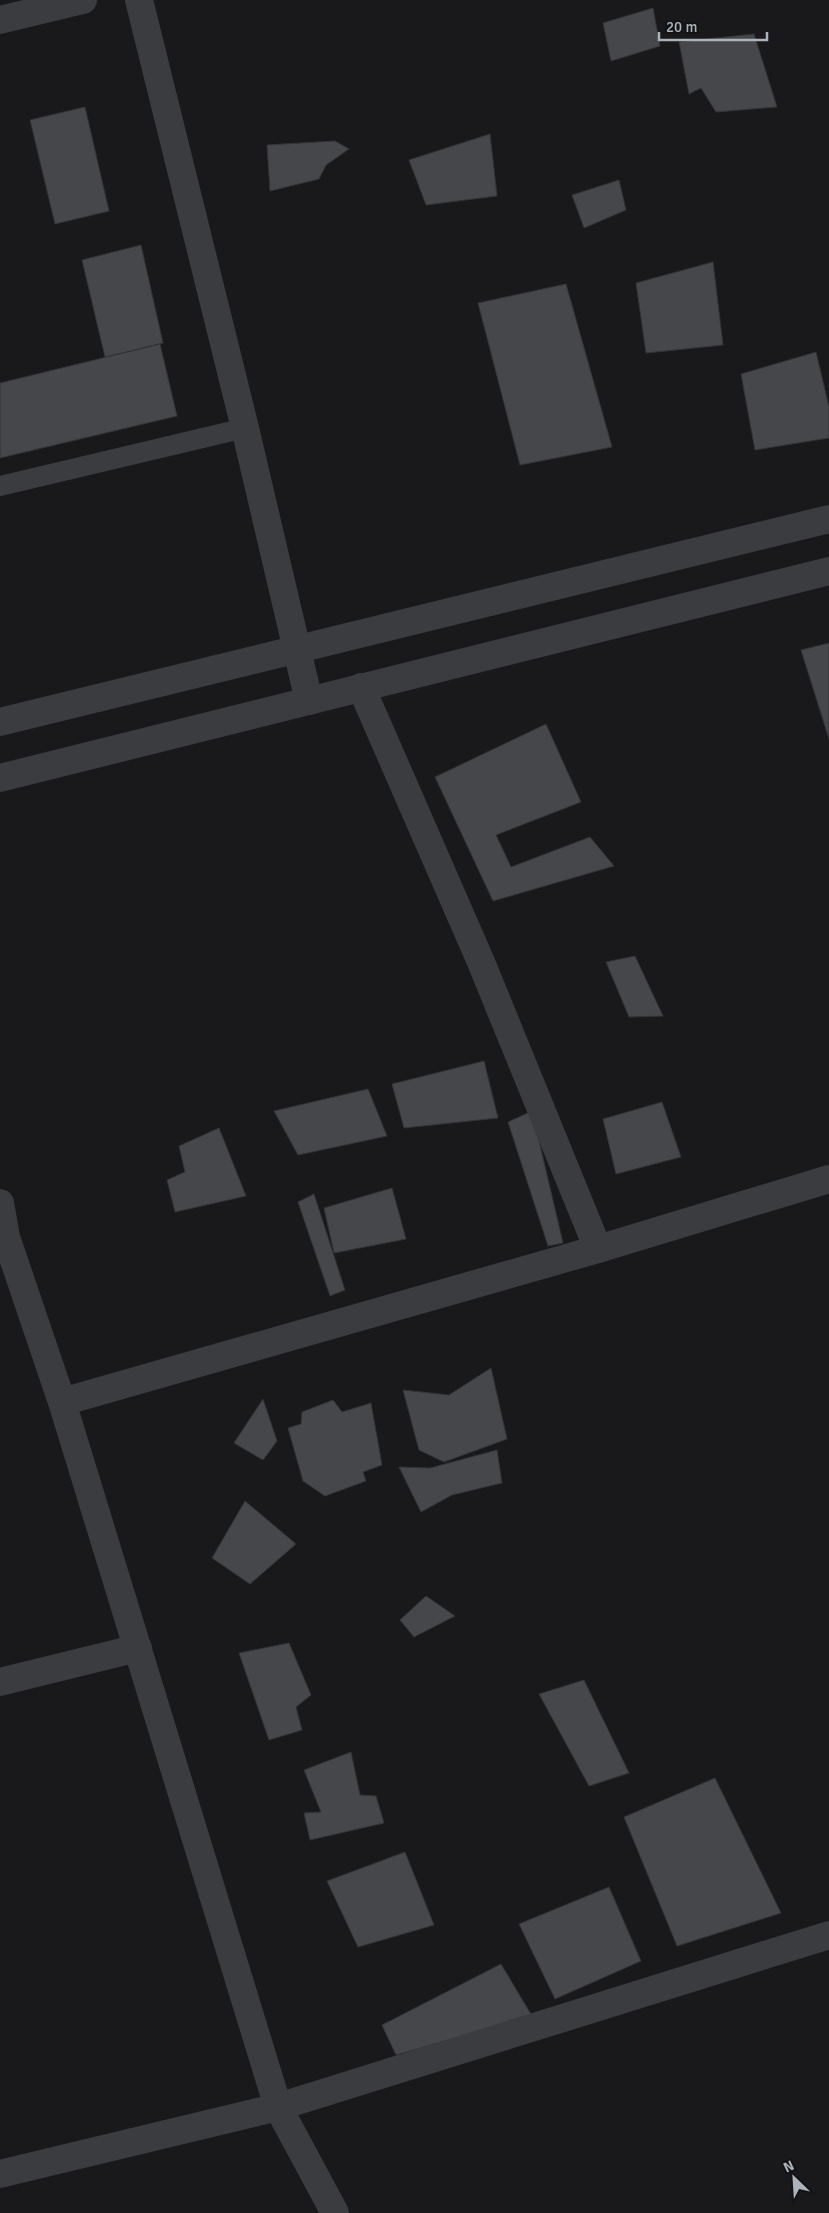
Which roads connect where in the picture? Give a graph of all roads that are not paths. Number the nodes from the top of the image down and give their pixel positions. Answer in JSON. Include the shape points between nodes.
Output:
{"nodes":[{"id":1,"x":83,"y":0,"type":"edge"},
{"id":2,"x":138,"y":0,"type":"edge"},
{"id":3,"x":0,"y":20,"type":"edge"},
{"id":4,"x":246,"y":428,"type":"junction"},
{"id":5,"x":0,"y":486,"type":"edge"},
{"id":6,"x":829,"y":519,"type":"edge"},
{"id":7,"x":829,"y":571,"type":"edge"},
{"id":8,"x":296,"y":649,"type":"junction"},
{"id":9,"x":361,"y":687,"type":"junction"},
{"id":10,"x":309,"y":702,"type":"junction"},
{"id":11,"x":0,"y":722,"type":"edge"},
{"id":12,"x":0,"y":778,"type":"edge"},
{"id":13,"x":829,"y":1179,"type":"edge"},
{"id":14,"x":0,"y":1204,"type":"edge"},
{"id":15,"x":3,"y":1237,"type":"edge"},
{"id":16,"x":598,"y":1249,"type":"junction"},
{"id":17,"x":62,"y":1402,"type":"junction"},
{"id":18,"x":138,"y":1648,"type":"junction"},
{"id":19,"x":0,"y":1682,"type":"edge"},
{"id":20,"x":829,"y":1935,"type":"edge"},
{"id":21,"x":278,"y":2107,"type":"junction"},
{"id":22,"x":0,"y":2174,"type":"edge"},
{"id":23,"x":335,"y":2213,"type":"edge"}],
"edges":[{"from":1,"to":3,"type":"street"},
{"from":2,"to":4,"type":"street"},
{"from":4,"to":5,"type":"lane"},
{"from":4,"to":8,"type":"street"},
{"from":6,"to":8,"type":"street"},
{"from":7,"to":9,"type":"street"},
{"from":8,"to":10,"type":"street"},
{"from":8,"to":11,"type":"street"},
{"from":9,"to":10,"type":"street"},
{"from":9,"to":16,"type":"street","via":[[482,962]]},
{"from":10,"to":12,"type":"street"},
{"from":13,"to":16,"type":"street"},
{"from":14,"to":15,"type":"street"},
{"from":15,"to":17,"type":"street"},
{"from":16,"to":17,"type":"street"},
{"from":17,"to":18,"type":"street"},
{"from":18,"to":19,"type":"street"},
{"from":18,"to":21,"type":"street"},
{"from":20,"to":21,"type":"street"},
{"from":21,"to":22,"type":"street"},
{"from":21,"to":23,"type":"street"}]}
